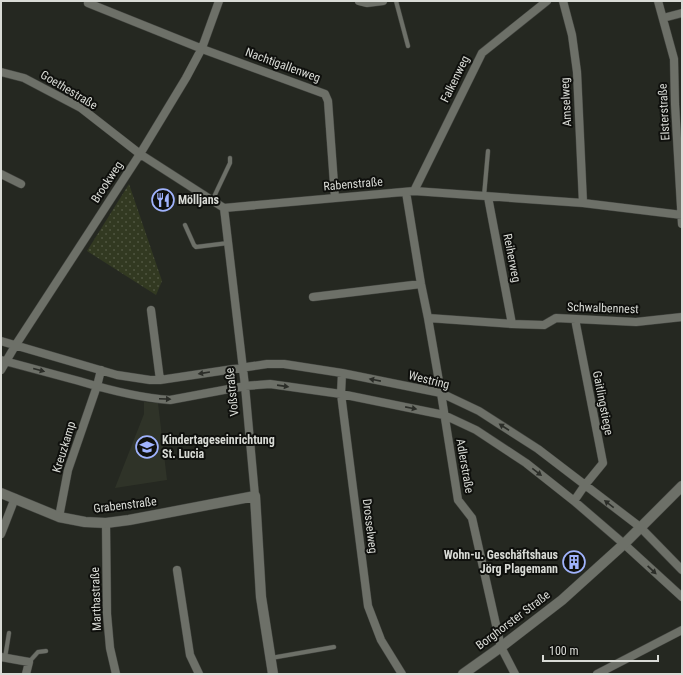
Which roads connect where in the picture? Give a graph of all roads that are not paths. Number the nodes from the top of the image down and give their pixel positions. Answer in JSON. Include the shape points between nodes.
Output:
{"nodes":[{"id":1,"x":220,"y":1,"type":"edge"},
{"id":2,"x":359,"y":1,"type":"edge"},
{"id":3,"x":383,"y":1,"type":"edge"},
{"id":4,"x":396,"y":1,"type":"edge"},
{"id":5,"x":547,"y":1,"type":"edge"},
{"id":6,"x":563,"y":1,"type":"edge"},
{"id":7,"x":658,"y":1,"type":"edge"},
{"id":8,"x":88,"y":3,"type":"dead end"},
{"id":9,"x":682,"y":13,"type":"edge"},
{"id":10,"x":663,"y":18,"type":"junction"},
{"id":11,"x":408,"y":46,"type":"dead end"},
{"id":12,"x":202,"y":48,"type":"junction"},
{"id":13,"x":1,"y":72,"type":"edge"},
{"id":14,"x":488,"y":151,"type":"dead end"},
{"id":15,"x":140,"y":154,"type":"junction"},
{"id":16,"x":230,"y":158,"type":"dead end"},
{"id":17,"x":1,"y":174,"type":"edge"},
{"id":18,"x":21,"y":184,"type":"dead end"},
{"id":19,"x":410,"y":191,"type":"junction"},
{"id":20,"x":486,"y":196,"type":"junction"},
{"id":21,"x":335,"y":198,"type":"junction"},
{"id":22,"x":212,"y":201,"type":"junction"},
{"id":23,"x":583,"y":204,"type":"junction"},
{"id":24,"x":224,"y":208,"type":"junction"},
{"id":25,"x":681,"y":215,"type":"edge"},
{"id":26,"x":682,"y":224,"type":"edge"},
{"id":27,"x":185,"y":225,"type":"dead end"},
{"id":28,"x":228,"y":243,"type":"junction"},
{"id":29,"x":421,"y":284,"type":"junction"},
{"id":30,"x":313,"y":297,"type":"dead end"},
{"id":31,"x":151,"y":310,"type":"dead end"},
{"id":32,"x":428,"y":318,"type":"junction"},
{"id":33,"x":682,"y":318,"type":"edge"},
{"id":34,"x":575,"y":319,"type":"junction"},
{"id":35,"x":512,"y":324,"type":"junction"},
{"id":36,"x":1,"y":342,"type":"edge"},
{"id":37,"x":15,"y":346,"type":"junction"},
{"id":38,"x":4,"y":361,"type":"edge"},
{"id":39,"x":242,"y":367,"type":"junction"},
{"id":40,"x":1,"y":370,"type":"edge"},
{"id":41,"x":101,"y":370,"type":"junction"},
{"id":42,"x":342,"y":373,"type":"junction"},
{"id":43,"x":160,"y":380,"type":"junction"},
{"id":44,"x":97,"y":386,"type":"junction"},
{"id":45,"x":245,"y":386,"type":"junction"},
{"id":46,"x":441,"y":393,"type":"junction"},
{"id":47,"x":341,"y":394,"type":"junction"},
{"id":48,"x":444,"y":415,"type":"junction"},
{"id":49,"x":585,"y":485,"type":"junction"},
{"id":50,"x":682,"y":486,"type":"edge"},
{"id":51,"x":1,"y":493,"type":"edge"},
{"id":52,"x":255,"y":496,"type":"junction"},
{"id":53,"x":15,"y":498,"type":"junction"},
{"id":54,"x":574,"y":501,"type":"junction"},
{"id":55,"x":59,"y":516,"type":"junction"},
{"id":56,"x":106,"y":522,"type":"junction"},
{"id":57,"x":640,"y":527,"type":"junction"},
{"id":58,"x":1,"y":534,"type":"edge"},
{"id":59,"x":624,"y":544,"type":"junction"},
{"id":60,"x":178,"y":570,"type":"dead end"},
{"id":61,"x":682,"y":570,"type":"edge"},
{"id":62,"x":682,"y":597,"type":"edge"},
{"id":63,"x":682,"y":630,"type":"edge"},
{"id":64,"x":9,"y":633,"type":"dead end"},
{"id":65,"x":334,"y":647,"type":"dead end"},
{"id":66,"x":501,"y":647,"type":"junction"},
{"id":67,"x":46,"y":651,"type":"dead end"},
{"id":68,"x":3,"y":657,"type":"edge"},
{"id":69,"x":271,"y":658,"type":"junction"},
{"id":70,"x":29,"y":662,"type":"junction"},
{"id":71,"x":26,"y":674,"type":"edge"},
{"id":72,"x":116,"y":674,"type":"edge"},
{"id":73,"x":199,"y":674,"type":"edge"},
{"id":74,"x":273,"y":674,"type":"edge"},
{"id":75,"x":402,"y":674,"type":"edge"},
{"id":76,"x":463,"y":674,"type":"edge"},
{"id":77,"x":515,"y":674,"type":"edge"},
{"id":78,"x":597,"y":674,"type":"edge"}],
"edges":[{"from":1,"to":12,"type":"street","name":"Brookweg"},
{"from":2,"to":3,"type":"street"},
{"from":4,"to":11,"type":"lane"},
{"from":5,"to":19,"type":"street","name":"Falkenweg","via":[[482,53]]},
{"from":6,"to":23,"type":"street","name":"Amselweg","via":[[572,34],[577,72]]},
{"from":7,"to":10,"type":"street","name":"Elsterstraße"},
{"from":8,"to":12,"type":"street"},
{"from":9,"to":10,"type":"street"},
{"from":10,"to":25,"type":"street","name":"Elsterstraße","via":[[674,59]]},
{"from":12,"to":15,"type":"street","name":"Brookweg"},
{"from":12,"to":21,"type":"street","name":"Nachtigallenweg","via":[[325,94],[328,101]]},
{"from":13,"to":15,"type":"street","name":"Goethestraße","via":[[24,78],[81,108]]},
{"from":14,"to":20,"type":"lane"},
{"from":15,"to":22,"type":"street"},
{"from":15,"to":37,"type":"street","name":"Brookweg"},
{"from":16,"to":22,"type":"lane"},
{"from":17,"to":18,"type":"street"},
{"from":19,"to":20,"type":"street","name":"Rabenstraße"},
{"from":19,"to":21,"type":"street","name":"Rabenstraße"},
{"from":19,"to":29,"type":"street","name":"Adlerstraße"},
{"from":20,"to":23,"type":"street","name":"Rabenstraße"},
{"from":20,"to":35,"type":"street","name":"Reiherweg"},
{"from":21,"to":24,"type":"street","name":"Rabenstraße"},
{"from":22,"to":24,"type":"street"},
{"from":23,"to":25,"type":"street","name":"Rabenstraße"},
{"from":24,"to":28,"type":"street","name":"Voßstraße"},
{"from":25,"to":26,"type":"street","name":"Elsterstraße"},
{"from":27,"to":28,"type":"lane","via":[[196,247]]},
{"from":28,"to":39,"type":"street","name":"Voßstraße"},
{"from":29,"to":30,"type":"street"},
{"from":29,"to":32,"type":"street","name":"Adlerstraße"},
{"from":31,"to":43,"type":"street"},
{"from":32,"to":35,"type":"street","name":"Schwalbennest"},
{"from":32,"to":46,"type":"street","name":"Adlerstraße"},
{"from":33,"to":34,"type":"street","name":"Schwalbennest","via":[[636,322]]},
{"from":34,"to":35,"type":"street","name":"Schwalbennest","via":[[556,318],[544,325]]},
{"from":34,"to":49,"type":"street","name":"Gaitlingstiege","via":[[603,463]]},
{"from":36,"to":37,"type":"street","name":"Westring"},
{"from":37,"to":38,"type":"street","name":"Brookweg"},
{"from":37,"to":41,"type":"street","name":"Westring"},
{"from":38,"to":40,"type":"street","name":"Brookweg"},
{"from":38,"to":44,"type":"street","one_way":true},
{"from":39,"to":42,"type":"street","name":"Westring","via":[[284,364]]},
{"from":39,"to":43,"type":"street","name":"Westring","one_way":true},
{"from":39,"to":45,"type":"street","name":"Voßstraße"},
{"from":41,"to":43,"type":"street","name":"Westring","via":[[117,375]]},
{"from":41,"to":44,"type":"street","name":"Kreuzkamp"},
{"from":46,"to":42,"type":"street","name":"Westring","one_way":true},
{"from":42,"to":47,"type":"street","name":"Drosselweg"},
{"from":44,"to":45,"type":"street","one_way":true,"via":[[137,396],[170,400]]},
{"from":44,"to":55,"type":"street","name":"Kreuzkamp","via":[[68,470]]},
{"from":45,"to":47,"type":"street","one_way":true,"via":[[270,384]]},
{"from":45,"to":52,"type":"street","name":"Voßstraße"},
{"from":46,"to":48,"type":"street","name":"Adlerstraße"},
{"from":49,"to":46,"type":"street","name":"Westring","one_way":true,"via":[[538,449],[486,415]]},
{"from":47,"to":48,"type":"street","one_way":true},
{"from":47,"to":75,"type":"street","name":"Drosselweg","via":[[368,606],[381,640]]},
{"from":48,"to":54,"type":"street","one_way":true,"via":[[476,430]]},
{"from":48,"to":66,"type":"street","name":"Adlerstraße","via":[[458,500],[472,518]]},
{"from":49,"to":54,"type":"street"},
{"from":57,"to":49,"type":"street","name":"Westring","one_way":true},
{"from":50,"to":57,"type":"street","name":"Borghorster Straße"},
{"from":51,"to":53,"type":"street","name":"Grabenstraße"},
{"from":52,"to":56,"type":"street","name":"Grabenstraße"},
{"from":52,"to":69,"type":"street","name":"Voßstraße","via":[[261,597]]},
{"from":53,"to":55,"type":"street","name":"Grabenstraße"},
{"from":53,"to":58,"type":"street"},
{"from":54,"to":59,"type":"street"},
{"from":55,"to":56,"type":"street","name":"Grabenstraße","via":[[85,522]]},
{"from":56,"to":72,"type":"street","name":"Marthastraße","via":[[110,648]]},
{"from":57,"to":59,"type":"street","name":"Borghorster Straße"},
{"from":57,"to":61,"type":"street","name":"Westring"},
{"from":59,"to":62,"type":"street","one_way":true},
{"from":59,"to":66,"type":"street","name":"Borghorster Straße","via":[[562,600]]},
{"from":60,"to":73,"type":"street","via":[[190,654]]},
{"from":63,"to":78,"type":"street"},
{"from":64,"to":68,"type":"lane"},
{"from":65,"to":69,"type":"lane"},
{"from":66,"to":76,"type":"street","name":"Borghorster Straße"},
{"from":66,"to":77,"type":"street","name":"Adlerstraße"},
{"from":67,"to":70,"type":"lane","via":[[38,652]]},
{"from":68,"to":70,"type":"street"},
{"from":69,"to":74,"type":"street","name":"Voßstraße"},
{"from":70,"to":71,"type":"street"}]}
